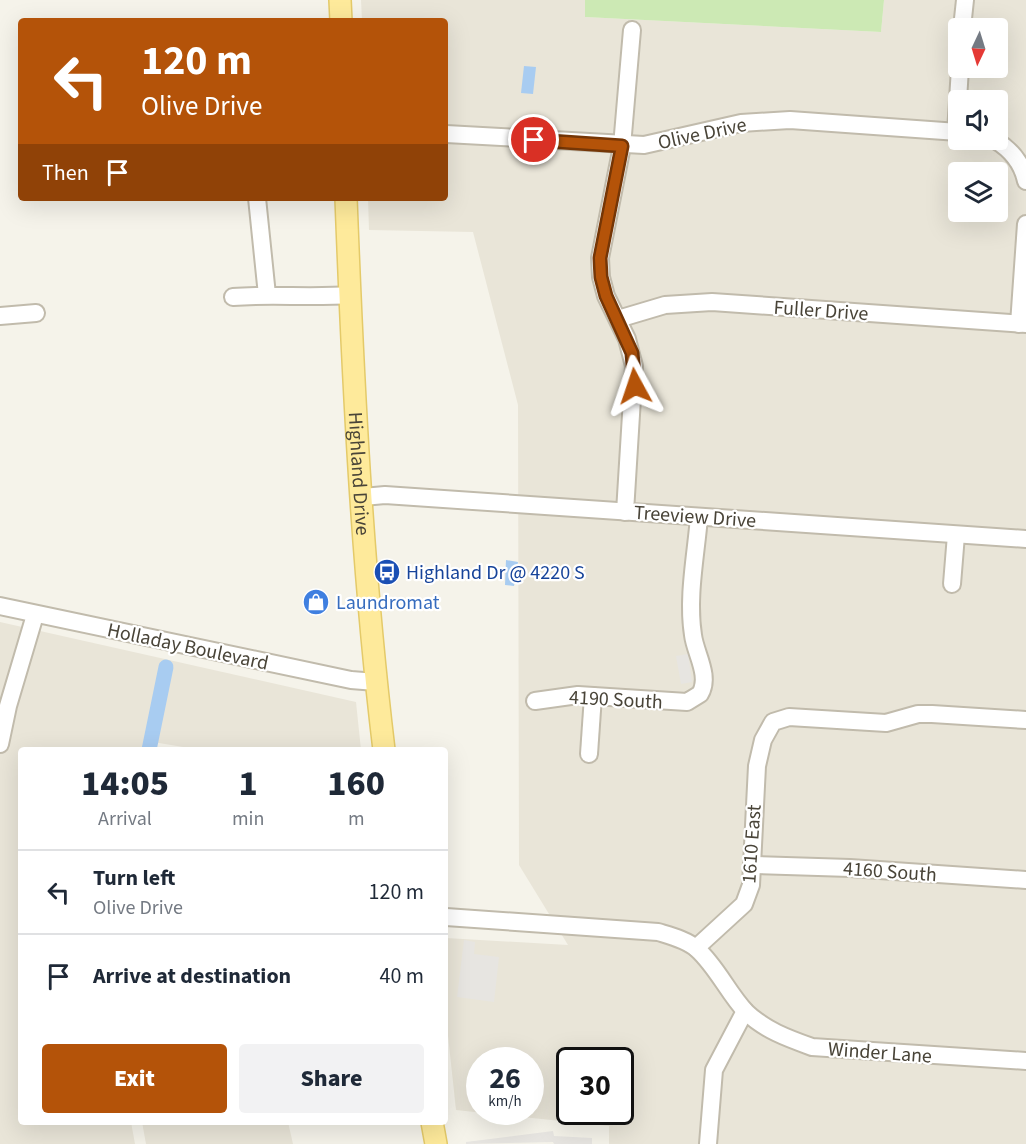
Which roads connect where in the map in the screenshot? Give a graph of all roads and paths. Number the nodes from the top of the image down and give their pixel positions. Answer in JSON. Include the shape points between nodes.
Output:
{"nodes":[{"id":1,"x":340,"y":0,"type":"edge"},
{"id":2,"x":965,"y":0,"type":"edge"},
{"id":3,"x":341,"y":18,"type":"edge"},
{"id":4,"x":963,"y":18,"type":"edge"},
{"id":5,"x":632,"y":30,"type":"dead end"},
{"id":6,"x":948,"y":131,"type":"edge"},
{"id":7,"x":448,"y":134,"type":"edge"},
{"id":8,"x":622,"y":146,"type":"junction"},
{"id":9,"x":1007,"y":150,"type":"edge"},
{"id":10,"x":1026,"y":181,"type":"edge"},
{"id":11,"x":257,"y":201,"type":"edge"},
{"id":12,"x":346,"y":201,"type":"edge"},
{"id":13,"x":1026,"y":224,"type":"edge"},
{"id":14,"x":267,"y":295,"type":"junction"},
{"id":15,"x":351,"y":295,"type":"junction"},
{"id":16,"x":233,"y":297,"type":"dead end"},
{"id":17,"x":36,"y":313,"type":"dead end"},
{"id":18,"x":0,"y":316,"type":"edge"},
{"id":19,"x":618,"y":319,"type":"junction"},
{"id":20,"x":1023,"y":324,"type":"edge"},
{"id":21,"x":363,"y":497,"type":"junction"},
{"id":22,"x":625,"y":512,"type":"junction"},
{"id":23,"x":699,"y":517,"type":"junction"},
{"id":24,"x":956,"y":535,"type":"junction"},
{"id":25,"x":1026,"y":539,"type":"edge"},
{"id":26,"x":952,"y":584,"type":"dead end"},
{"id":27,"x":0,"y":606,"type":"edge"},
{"id":28,"x":35,"y":615,"type":"junction"},
{"id":29,"x":376,"y":682,"type":"junction"},
{"id":30,"x":593,"y":696,"type":"junction"},
{"id":31,"x":535,"y":701,"type":"dead end"},
{"id":32,"x":1026,"y":720,"type":"edge"},
{"id":33,"x":0,"y":744,"type":"edge"},
{"id":34,"x":384,"y":747,"type":"edge"},
{"id":35,"x":589,"y":754,"type":"dead end"},
{"id":36,"x":754,"y":865,"type":"junction"},
{"id":37,"x":1026,"y":880,"type":"edge"},
{"id":38,"x":448,"y":917,"type":"edge"},
{"id":39,"x":696,"y":948,"type":"junction"},
{"id":40,"x":745,"y":1011,"type":"junction"},
{"id":41,"x":1026,"y":1061,"type":"edge"},
{"id":42,"x":433,"y":1125,"type":"edge"},
{"id":43,"x":708,"y":1139,"type":"edge"},
{"id":44,"x":436,"y":1144,"type":"edge"}],
"edges":[{"from":1,"to":3,"type":"main road"},
{"from":2,"to":4,"type":"street"},
{"from":5,"to":8,"type":"street"},
{"from":6,"to":8,"type":"street","name":"Olive Drive","via":[[759,121],[666,142]]},
{"from":7,"to":8,"type":"street","name":"Olive Drive"},
{"from":8,"to":19,"type":"street","via":[[600,258],[606,296]]},
{"from":9,"to":10,"type":"street","via":[[1015,157]]},
{"from":11,"to":14,"type":"street"},
{"from":12,"to":15,"type":"main road","name":"Highland Drive"},
{"from":13,"to":20,"type":"street"},
{"from":14,"to":15,"type":"street"},
{"from":14,"to":16,"type":"street"},
{"from":15,"to":21,"type":"main road","name":"Highland Drive"},
{"from":17,"to":18,"type":"street"},
{"from":19,"to":20,"type":"street","name":"Fuller Drive","via":[[665,305],[712,302]]},
{"from":19,"to":22,"type":"street","via":[[632,353],[634,376]]},
{"from":21,"to":22,"type":"street","name":"Treeview Drive","via":[[385,495]]},
{"from":21,"to":29,"type":"main road","name":"Highland Drive"},
{"from":22,"to":23,"type":"street","name":"Treeview Drive"},
{"from":23,"to":24,"type":"street","name":"Treeview Drive"},
{"from":23,"to":30,"type":"street","name":"4190 South","via":[[692,626],[704,683],[696,697],[680,702]]},
{"from":24,"to":25,"type":"street","name":"Treeview Drive"},
{"from":24,"to":26,"type":"street"},
{"from":27,"to":28,"type":"street","name":"Holladay Boulevard"},
{"from":28,"to":29,"type":"street","name":"Holladay Boulevard"},
{"from":28,"to":33,"type":"street"},
{"from":29,"to":34,"type":"main road","name":"Highland Drive"},
{"from":30,"to":31,"type":"street","name":"4190 South"},
{"from":30,"to":35,"type":"street"},
{"from":32,"to":36,"type":"street","name":"1610 East","via":[[925,714],[886,723],[789,717],[773,722],[763,740],[757,766]]},
{"from":36,"to":37,"type":"street","name":"4160 South"},
{"from":36,"to":39,"type":"street","name":"1610 East","via":[[744,904]]},
{"from":38,"to":39,"type":"street","via":[[658,932]]},
{"from":39,"to":40,"type":"street","name":"Winder Lane"},
{"from":40,"to":41,"type":"street","name":"Winder Lane","via":[[779,1035],[812,1047]]},
{"from":40,"to":43,"type":"street","via":[[714,1070]]},
{"from":42,"to":44,"type":"main road"}]}
